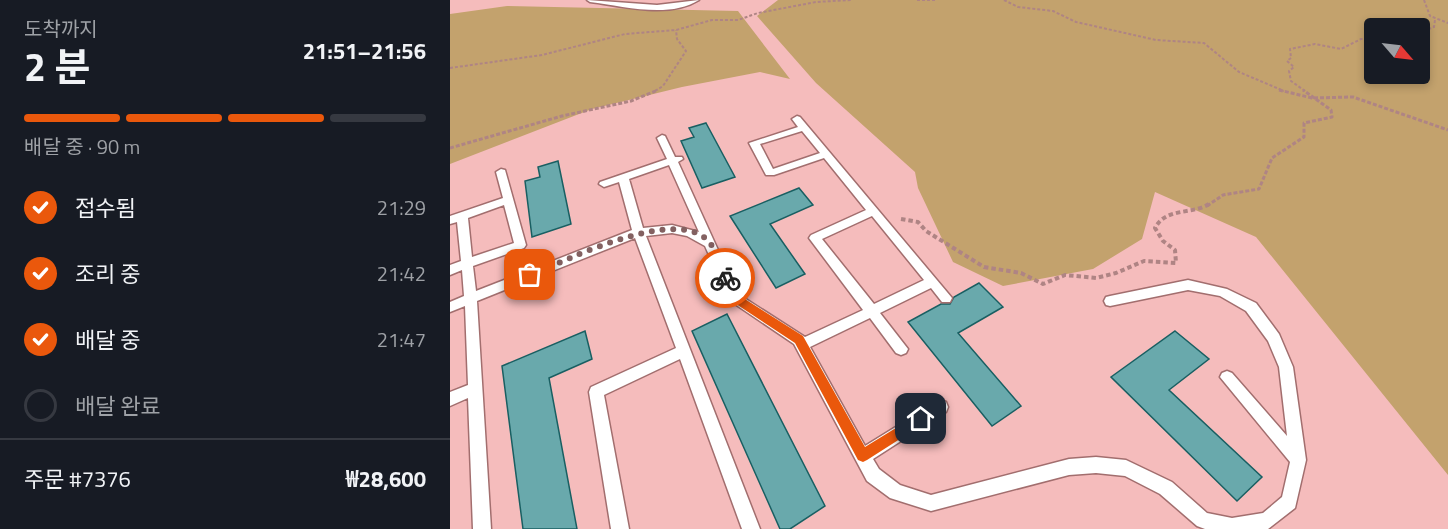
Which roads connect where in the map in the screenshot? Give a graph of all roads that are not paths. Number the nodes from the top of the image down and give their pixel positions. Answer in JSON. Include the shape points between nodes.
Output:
{"nodes":[{"id":1,"x":590,"y":0,"type":"edge"},
{"id":2,"x":696,"y":0,"type":"edge"},
{"id":3,"x":650,"y":3,"type":"edge"},
{"id":4,"x":662,"y":138,"type":"dead end"},
{"id":5,"x":825,"y":154,"type":"junction"},
{"id":6,"x":675,"y":160,"type":"junction"},
{"id":7,"x":501,"y":172,"type":"dead end"},
{"id":8,"x":623,"y":178,"type":"junction"},
{"id":9,"x":604,"y":184,"type":"dead end"},
{"id":10,"x":509,"y":200,"type":"junction"},
{"id":11,"x":876,"y":216,"type":"junction"},
{"id":12,"x":456,"y":218,"type":"edge"},
{"id":13,"x":639,"y":233,"type":"junction"},
{"id":14,"x":710,"y":243,"type":"junction"},
{"id":15,"x":466,"y":264,"type":"junction"},
{"id":16,"x":450,"y":270,"type":"edge"},
{"id":17,"x":932,"y":282,"type":"junction"},
{"id":18,"x":946,"y":298,"type":"dead end"},
{"id":19,"x":471,"y":300,"type":"junction"},
{"id":20,"x":1110,"y":301,"type":"dead end"},
{"id":21,"x":450,"y":307,"type":"edge"},
{"id":22,"x":872,"y":312,"type":"junction"},
{"id":23,"x":802,"y":345,"type":"junction"},
{"id":24,"x":900,"y":349,"type":"dead end"},
{"id":25,"x":684,"y":351,"type":"junction"},
{"id":26,"x":1227,"y":377,"type":"dead end"},
{"id":27,"x":475,"y":389,"type":"junction"},
{"id":28,"x":450,"y":399,"type":"edge"},
{"id":29,"x":940,"y":407,"type":"dead end"},
{"id":30,"x":863,"y":456,"type":"junction"},
{"id":31,"x":1298,"y":461,"type":"junction"},
{"id":32,"x":749,"y":528,"type":"edge"},
{"id":33,"x":482,"y":529,"type":"edge"},
{"id":34,"x":620,"y":529,"type":"edge"}],
"edges":[{"from":1,"to":3,"type":"lane"},
{"from":2,"to":3,"type":"lane","via":[[676,6]]},
{"from":4,"to":6,"type":"lane"},
{"from":5,"to":5,"type":"lane","via":[[801,123],[754,142],[770,173]]},
{"from":5,"to":11,"type":"lane"},
{"from":6,"to":8,"type":"lane"},
{"from":6,"to":14,"type":"lane"},
{"from":7,"to":10,"type":"lane"},
{"from":8,"to":9,"type":"lane"},
{"from":8,"to":13,"type":"lane"},
{"from":10,"to":12,"type":"lane"},
{"from":10,"to":15,"type":"lane","via":[[520,244]]},
{"from":11,"to":17,"type":"lane"},
{"from":11,"to":22,"type":"lane","via":[[815,238]]},
{"from":12,"to":15,"type":"lane"},
{"from":13,"to":14,"type":"lane","via":[[690,232]]},
{"from":13,"to":19,"type":"lane"},
{"from":13,"to":25,"type":"lane"},
{"from":14,"to":23,"type":"lane","via":[[733,297],[799,339]]},
{"from":15,"to":16,"type":"lane"},
{"from":15,"to":19,"type":"lane"},
{"from":17,"to":18,"type":"lane"},
{"from":17,"to":22,"type":"lane"},
{"from":19,"to":21,"type":"lane"},
{"from":19,"to":27,"type":"lane"},
{"from":20,"to":31,"type":"lane","via":[[1188,285],[1223,292],[1251,307],[1274,338],[1286,367]]},
{"from":22,"to":23,"type":"lane"},
{"from":22,"to":24,"type":"lane"},
{"from":23,"to":30,"type":"lane"},
{"from":25,"to":32,"type":"lane"},
{"from":25,"to":34,"type":"lane","via":[[596,392]]},
{"from":26,"to":31,"type":"lane"},
{"from":27,"to":28,"type":"lane"},
{"from":27,"to":33,"type":"lane"},
{"from":29,"to":30,"type":"lane"},
{"from":30,"to":31,"type":"lane","via":[[873,475],[896,492],[931,503],[1069,466],[1126,468],[1166,488],[1203,520],[1232,527],[1267,521],[1289,502]]}]}
